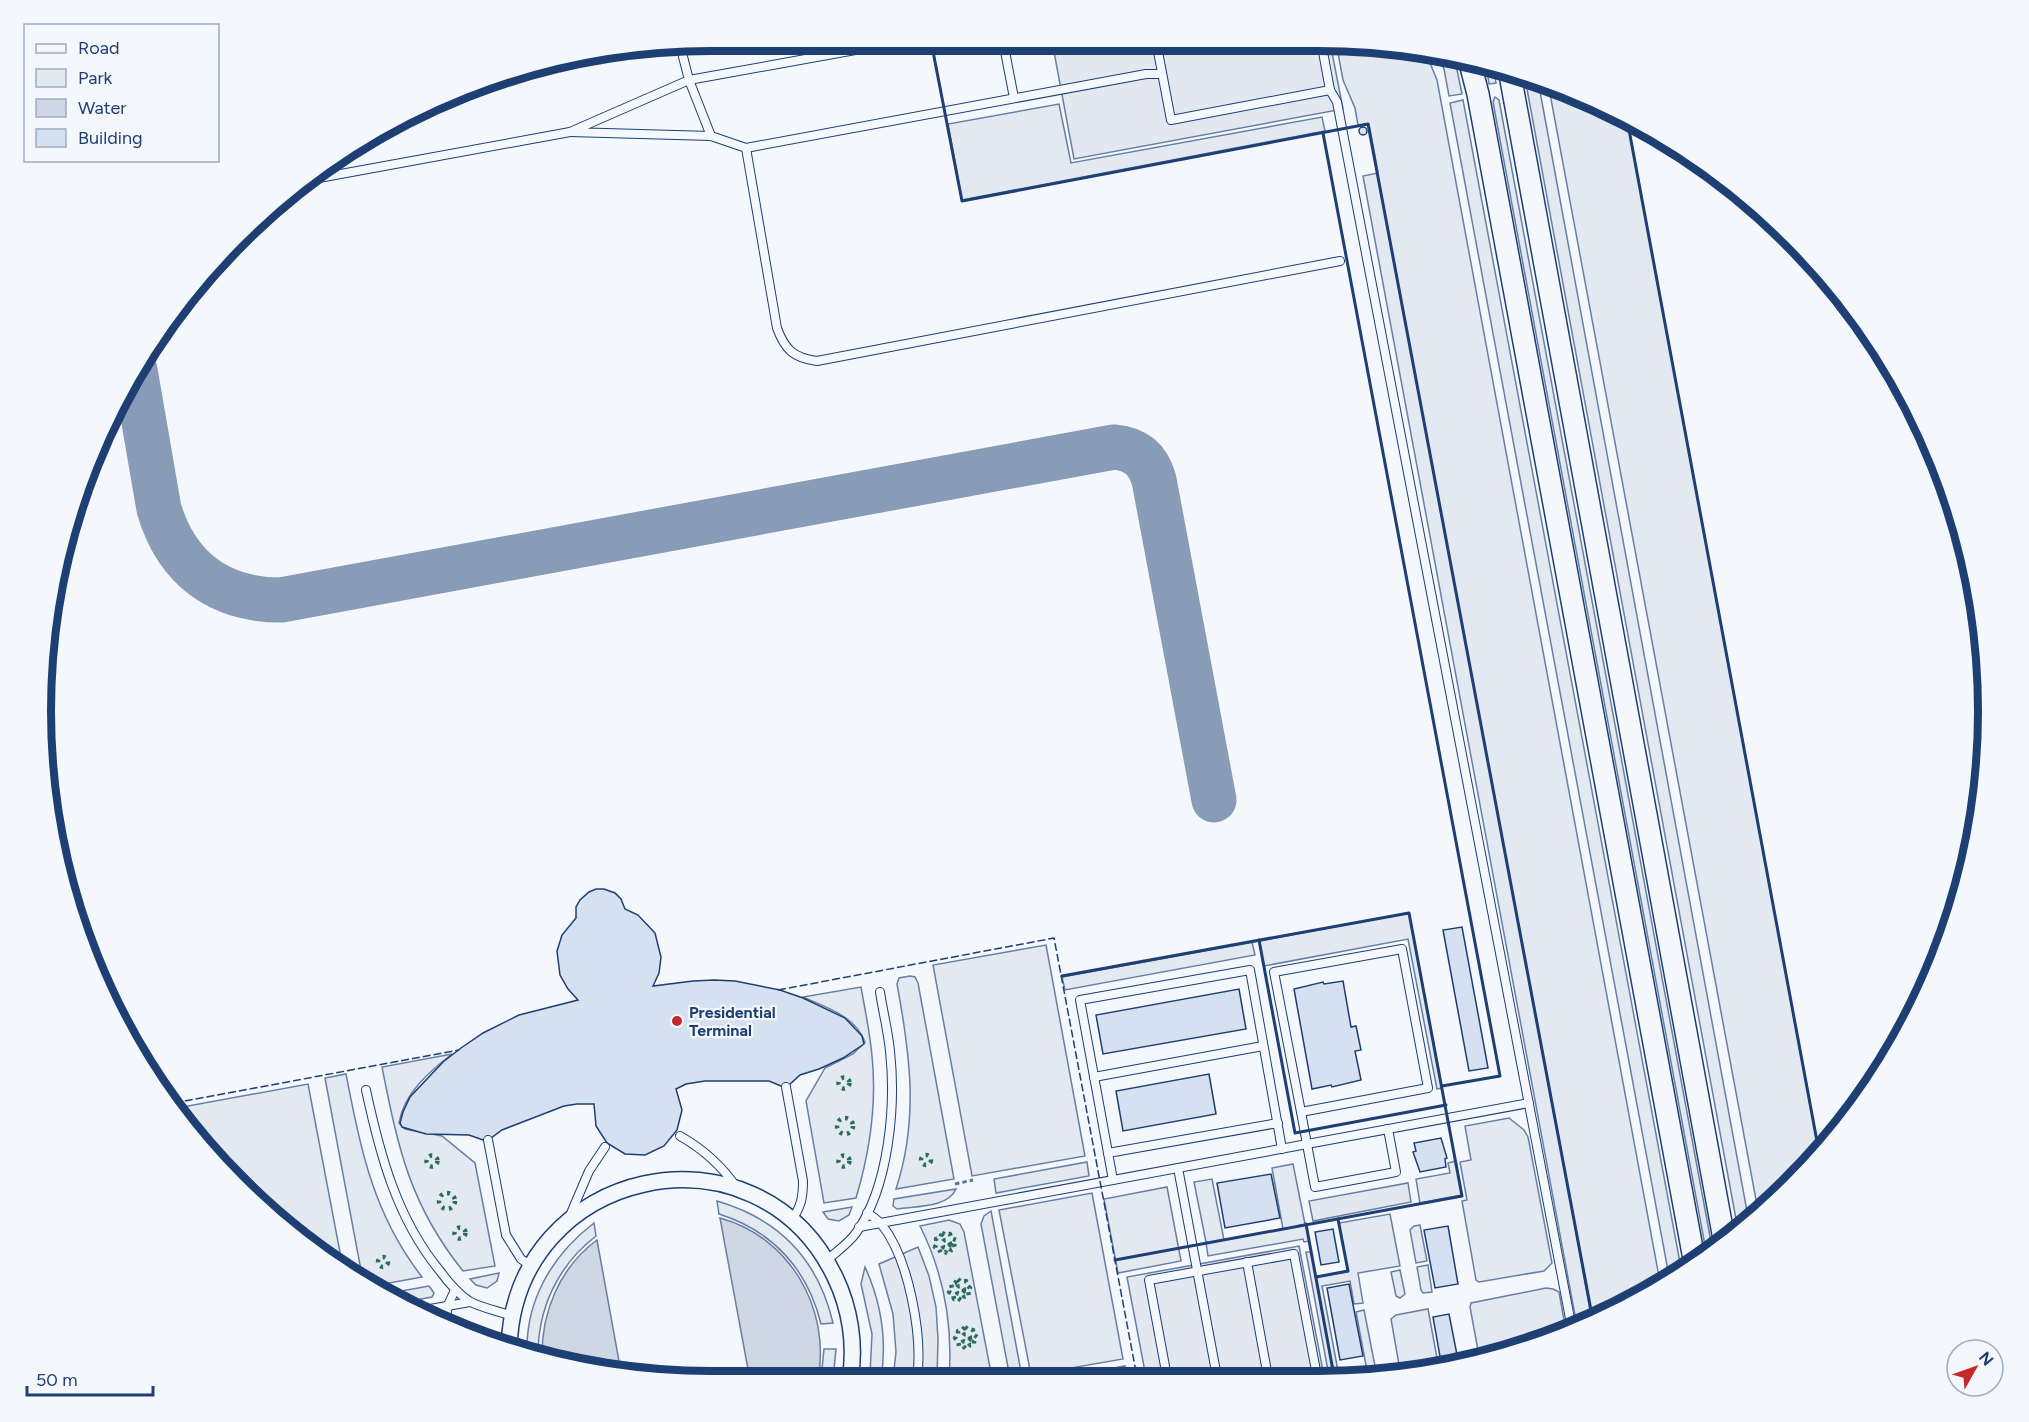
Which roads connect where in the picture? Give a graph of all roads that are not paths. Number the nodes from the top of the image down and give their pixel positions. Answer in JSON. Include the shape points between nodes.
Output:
{"nodes":[{"id":1,"x":846,"y":51,"type":"edge"},
{"id":2,"x":1005,"y":51,"type":"edge"},
{"id":3,"x":1158,"y":51,"type":"edge"},
{"id":4,"x":1323,"y":51,"type":"edge"},
{"id":5,"x":682,"y":52,"type":"edge"},
{"id":6,"x":1472,"y":69,"type":"edge"},
{"id":7,"x":1162,"y":74,"type":"junction"},
{"id":8,"x":689,"y":80,"type":"junction"},
{"id":9,"x":1511,"y":80,"type":"edge"},
{"id":10,"x":1330,"y":90,"type":"junction"},
{"id":11,"x":1014,"y":99,"type":"junction"},
{"id":12,"x":570,"y":132,"type":"junction"},
{"id":13,"x":711,"y":136,"type":"junction"},
{"id":14,"x":746,"y":148,"type":"junction"},
{"id":15,"x":323,"y":177,"type":"edge"},
{"id":16,"x":1340,"y":261,"type":"dead end"},
{"id":17,"x":880,"y":992,"type":"dead end"},
{"id":18,"x":1263,"y":1046,"type":"junction"},
{"id":19,"x":1094,"y":1077,"type":"junction"},
{"id":20,"x":786,"y":1087,"type":"dead end"},
{"id":21,"x":366,"y":1090,"type":"dead end"},
{"id":22,"x":1529,"y":1103,"type":"junction"},
{"id":23,"x":1301,"y":1112,"type":"junction"},
{"id":24,"x":1278,"y":1123,"type":"junction"},
{"id":25,"x":1388,"y":1129,"type":"junction"},
{"id":26,"x":680,"y":1136,"type":"dead end"},
{"id":27,"x":488,"y":1140,"type":"dead end"},
{"id":28,"x":1306,"y":1144,"type":"junction"},
{"id":29,"x":605,"y":1147,"type":"dead end"},
{"id":30,"x":1282,"y":1149,"type":"junction"},
{"id":31,"x":1108,"y":1153,"type":"junction"},
{"id":32,"x":1178,"y":1168,"type":"junction"},
{"id":33,"x":1113,"y":1180,"type":"junction"},
{"id":34,"x":738,"y":1190,"type":"junction"},
{"id":35,"x":867,"y":1213,"type":"junction"},
{"id":36,"x":569,"y":1220,"type":"junction"},
{"id":37,"x":791,"y":1221,"type":"junction"},
{"id":38,"x":881,"y":1223,"type":"junction"},
{"id":39,"x":859,"y":1227,"type":"junction"},
{"id":40,"x":1723,"y":1233,"type":"edge"},
{"id":41,"x":1693,"y":1254,"type":"edge"},
{"id":42,"x":826,"y":1261,"type":"junction"},
{"id":43,"x":1247,"y":1262,"type":"junction"},
{"id":44,"x":531,"y":1266,"type":"junction"},
{"id":45,"x":1197,"y":1272,"type":"junction"},
{"id":46,"x":455,"y":1290,"type":"junction"},
{"id":47,"x":470,"y":1302,"type":"junction"},
{"id":48,"x":448,"y":1305,"type":"junction"},
{"id":49,"x":431,"y":1308,"type":"edge"},
{"id":50,"x":446,"y":1316,"type":"edge"},
{"id":51,"x":512,"y":1316,"type":"junction"},
{"id":52,"x":1571,"y":1321,"type":"edge"},
{"id":53,"x":510,"y":1339,"type":"edge"},
{"id":54,"x":851,"y":1371,"type":"edge"},
{"id":55,"x":917,"y":1371,"type":"edge"},
{"id":56,"x":1166,"y":1371,"type":"edge"},
{"id":57,"x":1216,"y":1371,"type":"edge"},
{"id":58,"x":1267,"y":1371,"type":"edge"},
{"id":59,"x":1316,"y":1371,"type":"edge"}],
"edges":[{"from":1,"to":8,"type":"lane"},
{"from":2,"to":11,"type":"lane"},
{"from":3,"to":7,"type":"lane"},
{"from":4,"to":10,"type":"lane"},
{"from":5,"to":8,"type":"lane"},
{"from":6,"to":41,"type":"street"},
{"from":7,"to":10,"type":"lane","via":[[1171,120]]},
{"from":7,"to":11,"type":"lane"},
{"from":8,"to":12,"type":"lane"},
{"from":8,"to":13,"type":"lane"},
{"from":9,"to":40,"type":"street"},
{"from":10,"to":22,"type":"lane","via":[[1337,102]]},
{"from":11,"to":14,"type":"lane"},
{"from":12,"to":13,"type":"lane"},
{"from":12,"to":15,"type":"lane"},
{"from":13,"to":14,"type":"lane"},
{"from":14,"to":16,"type":"lane","via":[[777,328],[782,342],[803,359],[817,361]]},
{"from":17,"to":35,"type":"lane","via":[[890,1052],[890,1119],[886,1153]]},
{"from":18,"to":19,"type":"lane"},
{"from":18,"to":19,"type":"lane","via":[[1250,970],[1080,1000]]},
{"from":18,"to":24,"type":"lane"},
{"from":19,"to":31,"type":"lane"},
{"from":20,"to":37,"type":"lane","via":[[803,1182],[803,1197]]},
{"from":21,"to":46,"type":"lane","via":[[384,1166],[402,1211],[427,1255]]},
{"from":22,"to":25,"type":"lane"},
{"from":22,"to":52,"type":"lane"},
{"from":23,"to":23,"type":"lane","via":[[1274,972],[1402,949],[1428,1088]]},
{"from":23,"to":28,"type":"lane"},
{"from":24,"to":30,"type":"lane"},
{"from":24,"to":31,"type":"lane"},
{"from":25,"to":28,"type":"lane"},
{"from":25,"to":28,"type":"lane","via":[[1396,1172],[1315,1187]]},
{"from":26,"to":34,"type":"lane","via":[[706,1154]]},
{"from":27,"to":44,"type":"lane","via":[[506,1235]]},
{"from":28,"to":30,"type":"lane"},
{"from":29,"to":36,"type":"lane","via":[[589,1171]]},
{"from":30,"to":32,"type":"lane"},
{"from":31,"to":33,"type":"lane"},
{"from":32,"to":33,"type":"lane"},
{"from":32,"to":45,"type":"lane"},
{"from":33,"to":38,"type":"lane"},
{"from":34,"to":36,"type":"street","via":[[703,1181],[649,1182],[615,1192]]},
{"from":34,"to":37,"type":"street","via":[[770,1205]]},
{"from":35,"to":38,"type":"lane"},
{"from":35,"to":39,"type":"lane"},
{"from":36,"to":44,"type":"street"},
{"from":37,"to":42,"type":"street"},
{"from":38,"to":39,"type":"lane"},
{"from":38,"to":55,"type":"lane","via":[[901,1262],[914,1307]]},
{"from":39,"to":42,"type":"lane"},
{"from":42,"to":54,"type":"street","via":[[839,1286],[849,1321]]},
{"from":43,"to":45,"type":"lane"},
{"from":43,"to":58,"type":"lane"},
{"from":43,"to":59,"type":"lane","via":[[1294,1254]]},
{"from":44,"to":51,"type":"street"},
{"from":45,"to":56,"type":"lane","via":[[1149,1280]]},
{"from":45,"to":57,"type":"lane"},
{"from":46,"to":47,"type":"lane"},
{"from":46,"to":48,"type":"lane"},
{"from":47,"to":48,"type":"lane"},
{"from":47,"to":51,"type":"lane"},
{"from":48,"to":49,"type":"lane"},
{"from":48,"to":50,"type":"lane"},
{"from":51,"to":53,"type":"street"}]}
